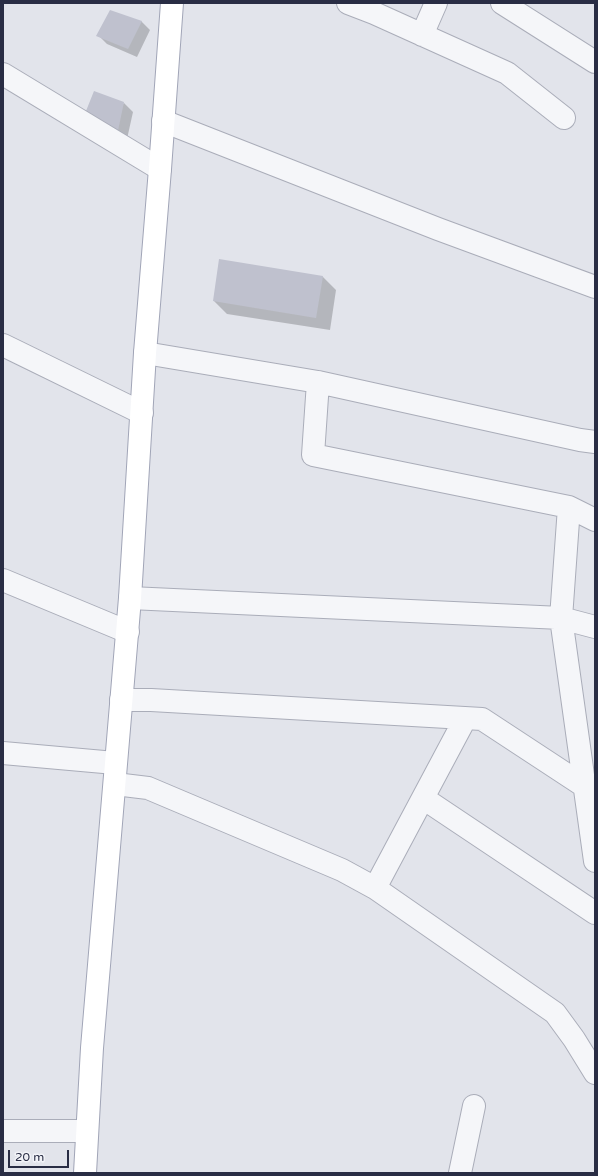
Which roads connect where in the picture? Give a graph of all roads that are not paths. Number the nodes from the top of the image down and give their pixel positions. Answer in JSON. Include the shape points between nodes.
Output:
{"nodes":[{"id":1,"x":172,"y":3,"type":"edge"},
{"id":2,"x":348,"y":3,"type":"edge"},
{"id":3,"x":436,"y":3,"type":"edge"},
{"id":4,"x":502,"y":3,"type":"edge"},
{"id":5,"x":422,"y":35,"type":"junction"},
{"id":6,"x":595,"y":62,"type":"edge"},
{"id":7,"x":4,"y":76,"type":"edge"},
{"id":8,"x":564,"y":118,"type":"dead end"},
{"id":9,"x":164,"y":121,"type":"junction"},
{"id":10,"x":160,"y":169,"type":"junction"},
{"id":11,"x":595,"y":287,"type":"edge"},
{"id":12,"x":3,"y":346,"type":"edge"},
{"id":13,"x":145,"y":353,"type":"junction"},
{"id":14,"x":318,"y":382,"type":"junction"},
{"id":15,"x":142,"y":414,"type":"junction"},
{"id":16,"x":595,"y":442,"type":"edge"},
{"id":17,"x":569,"y":507,"type":"junction"},
{"id":18,"x":595,"y":520,"type":"edge"},
{"id":19,"x":3,"y":580,"type":"edge"},
{"id":20,"x":130,"y":598,"type":"junction"},
{"id":21,"x":561,"y":618,"type":"junction"},
{"id":22,"x":595,"y":627,"type":"edge"},
{"id":23,"x":128,"y":632,"type":"junction"},
{"id":24,"x":121,"y":700,"type":"junction"},
{"id":25,"x":465,"y":719,"type":"junction"},
{"id":26,"x":3,"y":753,"type":"edge"},
{"id":27,"x":116,"y":763,"type":"junction"},
{"id":28,"x":115,"y":784,"type":"junction"},
{"id":29,"x":584,"y":786,"type":"junction"},
{"id":30,"x":423,"y":798,"type":"junction"},
{"id":31,"x":595,"y":862,"type":"edge"},
{"id":32,"x":375,"y":888,"type":"junction"},
{"id":33,"x":595,"y":913,"type":"edge"},
{"id":34,"x":588,"y":1046,"type":"edge"},
{"id":35,"x":595,"y":1073,"type":"edge"},
{"id":36,"x":474,"y":1106,"type":"dead end"},
{"id":37,"x":87,"y":1130,"type":"junction"},
{"id":38,"x":3,"y":1131,"type":"edge"},
{"id":39,"x":85,"y":1173,"type":"edge"},
{"id":40,"x":460,"y":1173,"type":"edge"}],
"edges":[{"from":1,"to":9,"type":"main road"},
{"from":2,"to":5,"type":"street"},
{"from":3,"to":5,"type":"street"},
{"from":4,"to":6,"type":"street"},
{"from":5,"to":8,"type":"street","via":[[507,73]]},
{"from":7,"to":10,"type":"street"},
{"from":9,"to":10,"type":"main road"},
{"from":9,"to":11,"type":"street","via":[[438,229]]},
{"from":10,"to":13,"type":"main road"},
{"from":12,"to":15,"type":"street"},
{"from":13,"to":14,"type":"street"},
{"from":13,"to":15,"type":"main road"},
{"from":14,"to":16,"type":"street"},
{"from":14,"to":17,"type":"street","via":[[313,455]]},
{"from":15,"to":20,"type":"main road"},
{"from":17,"to":18,"type":"street"},
{"from":17,"to":21,"type":"street"},
{"from":19,"to":23,"type":"street"},
{"from":20,"to":21,"type":"street"},
{"from":20,"to":23,"type":"main road"},
{"from":21,"to":22,"type":"street"},
{"from":21,"to":29,"type":"street"},
{"from":23,"to":24,"type":"main road"},
{"from":24,"to":25,"type":"street"},
{"from":24,"to":27,"type":"main road"},
{"from":25,"to":29,"type":"street","via":[[482,719]]},
{"from":25,"to":30,"type":"street"},
{"from":26,"to":27,"type":"street"},
{"from":27,"to":28,"type":"main road"},
{"from":28,"to":32,"type":"street","via":[[148,788],[342,870]]},
{"from":28,"to":37,"type":"main road"},
{"from":29,"to":31,"type":"street"},
{"from":30,"to":32,"type":"street"},
{"from":30,"to":33,"type":"street"},
{"from":32,"to":34,"type":"street","via":[[555,1013],[574,1038]]},
{"from":34,"to":35,"type":"street"},
{"from":36,"to":40,"type":"street"},
{"from":37,"to":38,"type":"street"},
{"from":37,"to":39,"type":"main road"}]}
